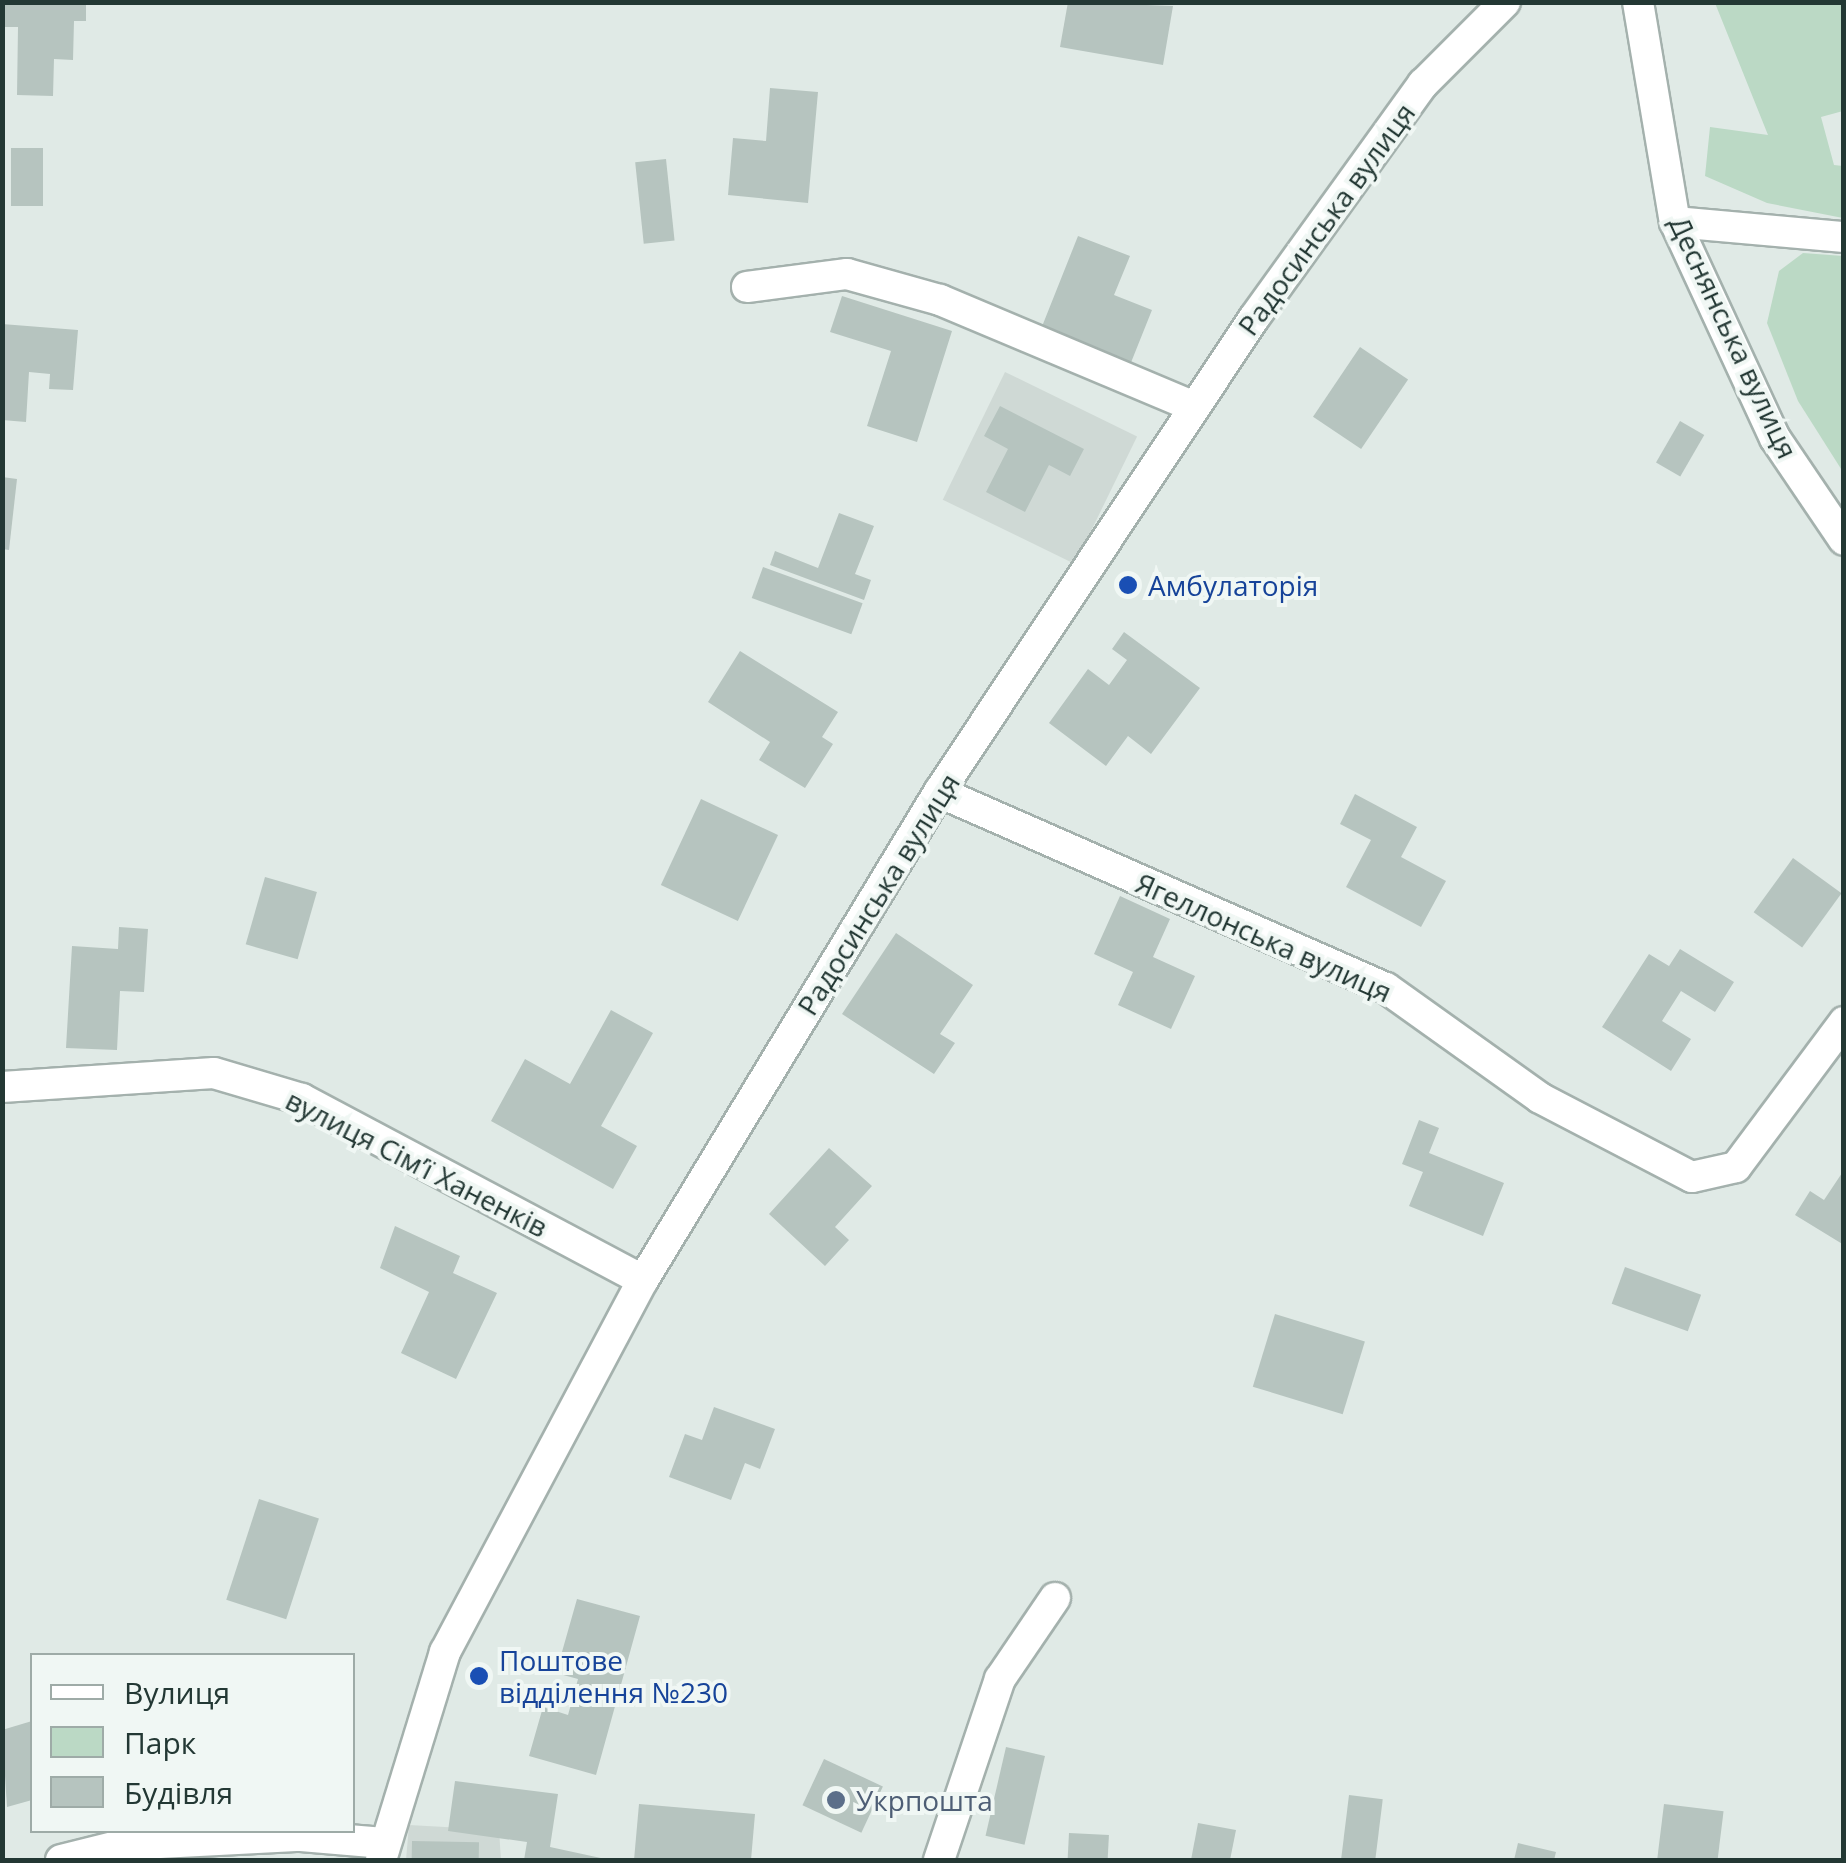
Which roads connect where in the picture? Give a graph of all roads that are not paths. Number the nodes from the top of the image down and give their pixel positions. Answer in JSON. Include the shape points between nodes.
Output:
{"nodes":[{"id":1,"x":1504,"y":2,"type":"edge"},
{"id":2,"x":1638,"y":2,"type":"edge"},
{"id":3,"x":1674,"y":222,"type":"junction"},
{"id":4,"x":1844,"y":236,"type":"edge"},
{"id":5,"x":748,"y":287,"type":"dead end"},
{"id":6,"x":1194,"y":408,"type":"junction"},
{"id":7,"x":1844,"y":540,"type":"edge"},
{"id":8,"x":939,"y":792,"type":"junction"},
{"id":9,"x":1844,"y":1022,"type":"edge"},
{"id":10,"x":2,"y":1086,"type":"edge"},
{"id":11,"x":642,"y":1280,"type":"junction"},
{"id":12,"x":1055,"y":1598,"type":"dead end"},
{"id":13,"x":383,"y":1852,"type":"edge"},
{"id":14,"x":61,"y":1860,"type":"edge"},
{"id":15,"x":939,"y":1860,"type":"edge"}],
"edges":[{"from":1,"to":6,"type":"street","name":"Радосинська вулиця","via":[[1424,84]]},
{"from":2,"to":3,"type":"street","name":"Деснянська вулиця"},
{"from":3,"to":4,"type":"street"},
{"from":3,"to":7,"type":"street","name":"Деснянська вулиця","via":[[1775,438]]},
{"from":5,"to":6,"type":"street","via":[[847,274],[940,300]]},
{"from":6,"to":8,"type":"street","name":"Радосинська вулиця"},
{"from":8,"to":9,"type":"street","name":"Ягеллонська вулиця","via":[[1386,988],[1540,1098],[1692,1176],[1736,1166]]},
{"from":8,"to":11,"type":"street","name":"Радосинська вулиця"},
{"from":10,"to":11,"type":"street","name":"вулиця Сімʼї Ханенків","via":[[214,1073],[284,1094]]},
{"from":11,"to":13,"type":"street","name":"Радосинська вулиця","via":[[445,1652]]},
{"from":12,"to":15,"type":"street","via":[[1000,1679]]},
{"from":13,"to":14,"type":"street","via":[[301,1836],[157,1843]]}]}
